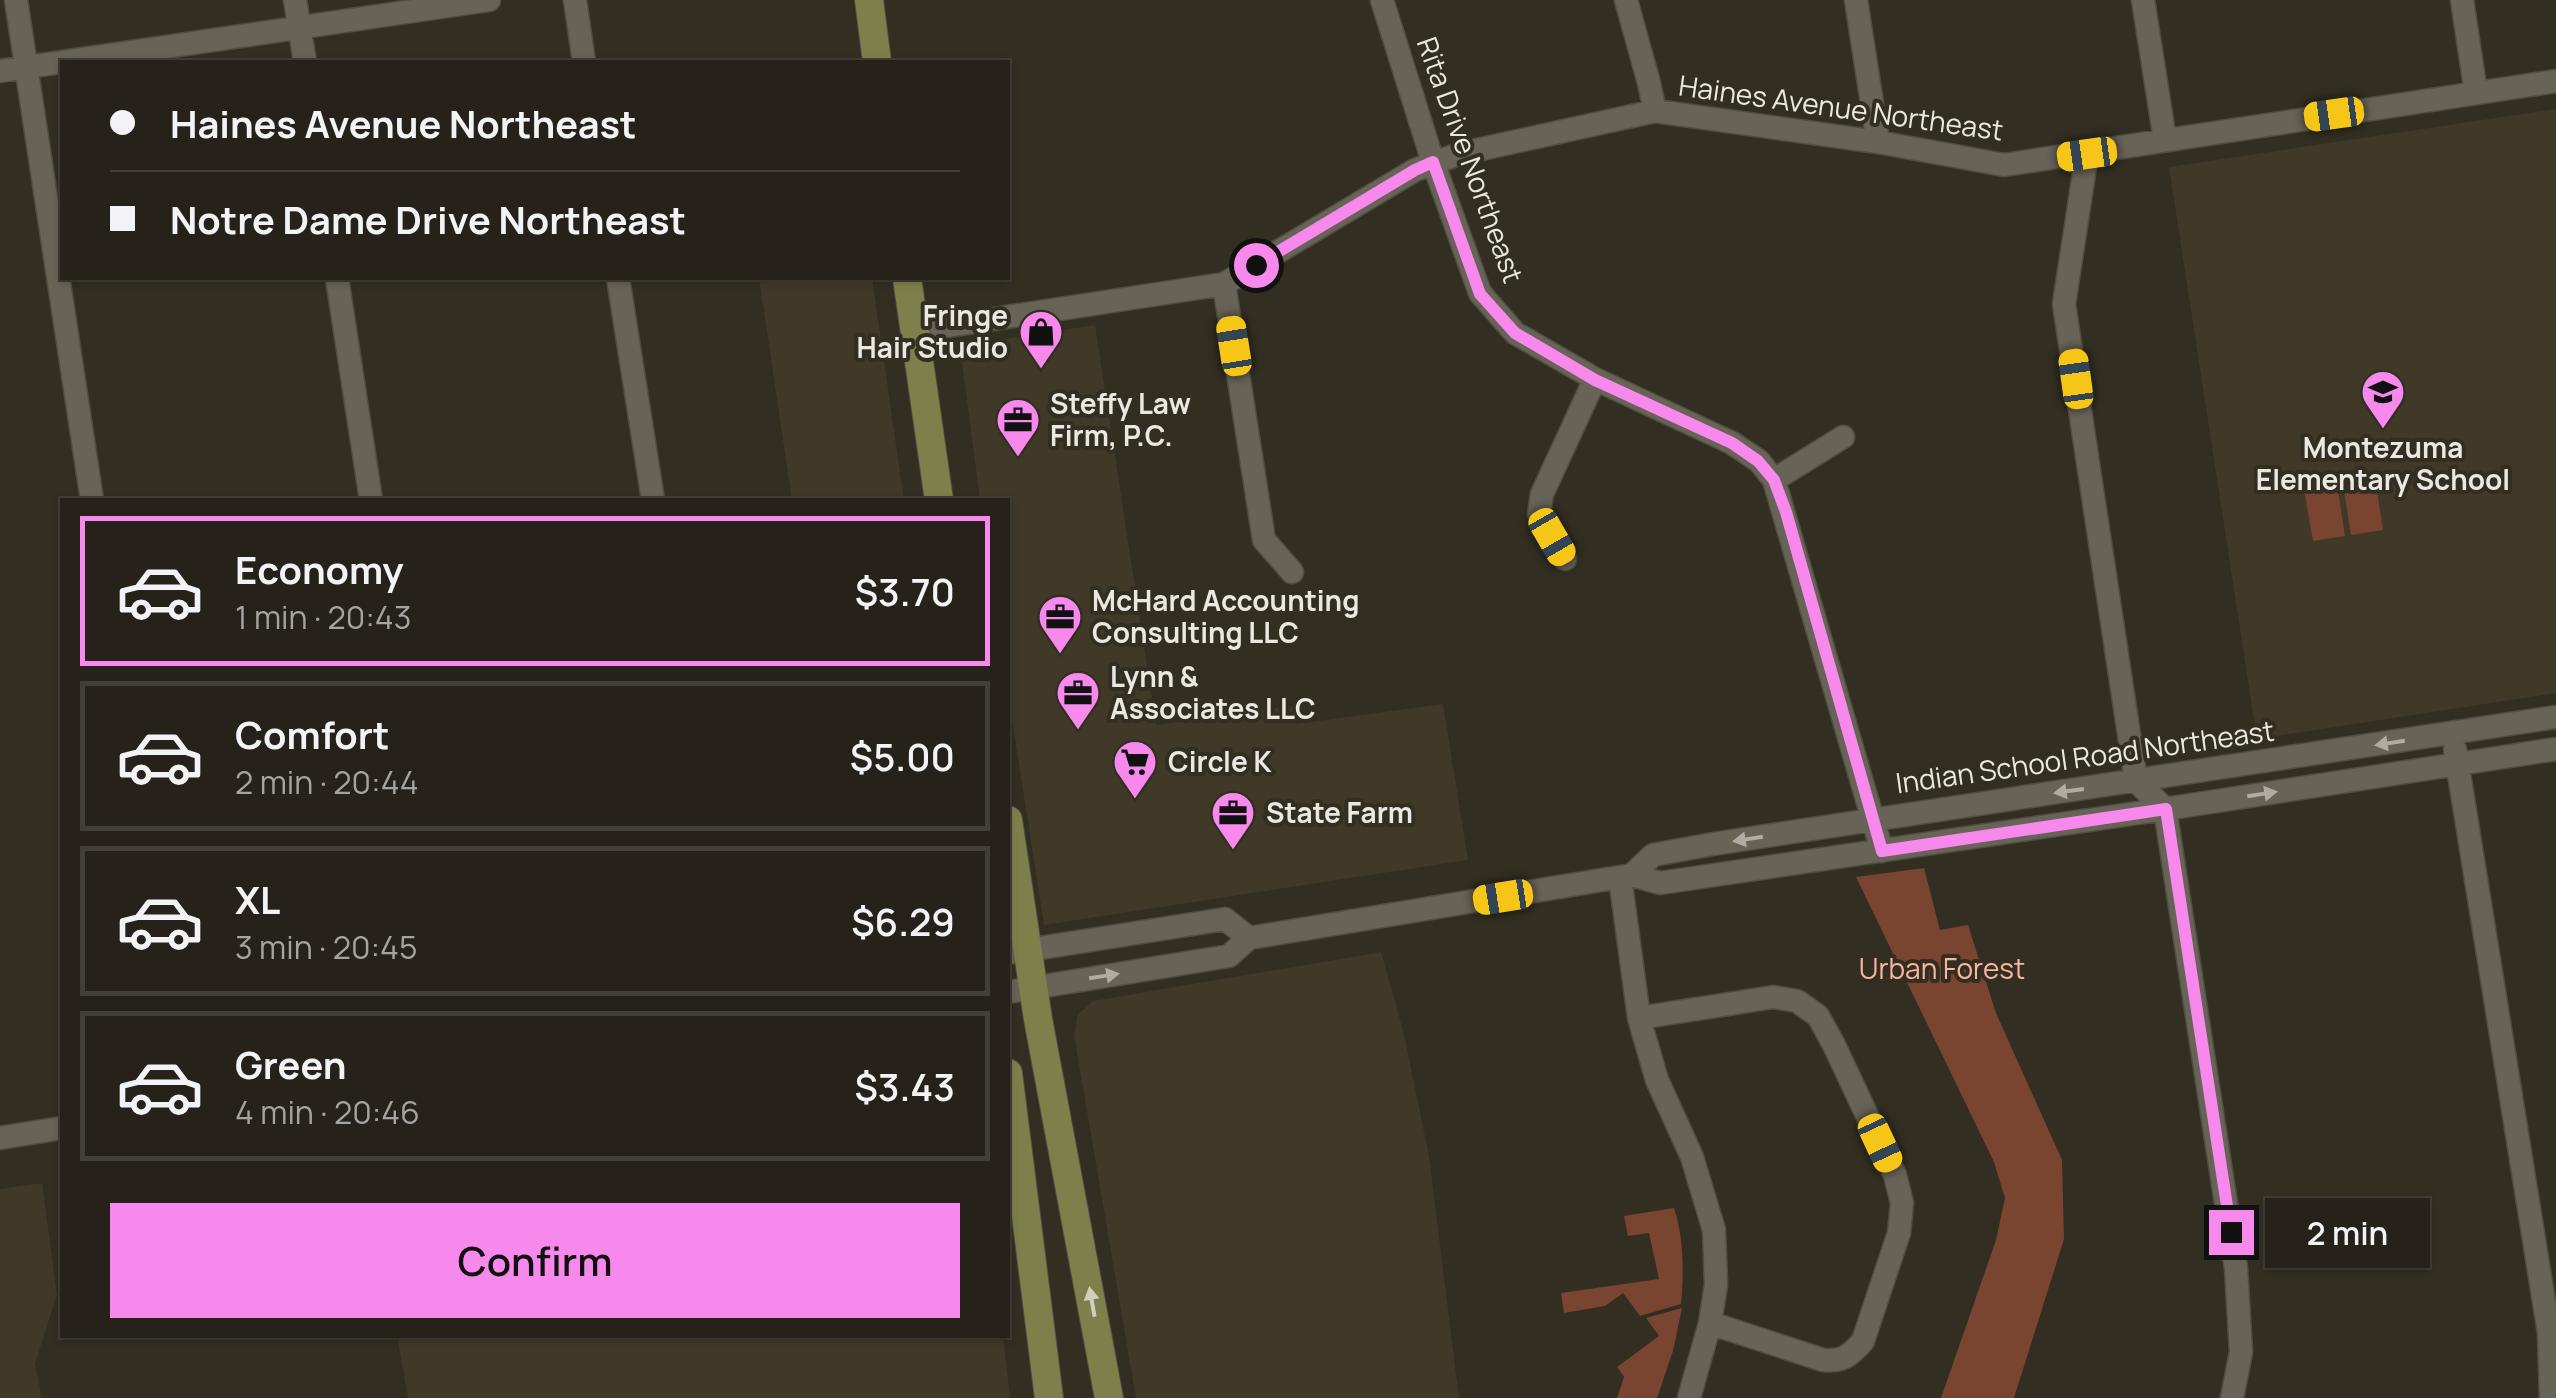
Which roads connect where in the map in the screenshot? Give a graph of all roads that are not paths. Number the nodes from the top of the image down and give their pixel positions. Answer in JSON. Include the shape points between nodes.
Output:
{"nodes":[{"id":1,"x":16,"y":0,"type":"edge"},
{"id":2,"x":296,"y":0,"type":"edge"},
{"id":3,"x":488,"y":0,"type":"edge"},
{"id":4,"x":575,"y":0,"type":"edge"},
{"id":5,"x":869,"y":0,"type":"edge"},
{"id":6,"x":1382,"y":0,"type":"edge"},
{"id":7,"x":1626,"y":0,"type":"edge"},
{"id":8,"x":1856,"y":0,"type":"edge"},
{"id":9,"x":2144,"y":0,"type":"edge"},
{"id":10,"x":2462,"y":0,"type":"edge"},
{"id":11,"x":300,"y":26,"type":"junction"},
{"id":12,"x":73,"y":60,"type":"edge"},
{"id":13,"x":305,"y":60,"type":"edge"},
{"id":14,"x":584,"y":60,"type":"edge"},
{"id":15,"x":878,"y":60,"type":"edge"},
{"id":16,"x":60,"y":62,"type":"edge"},
{"id":17,"x":26,"y":67,"type":"junction"},
{"id":18,"x":0,"y":71,"type":"edge"},
{"id":19,"x":2556,"y":80,"type":"edge"},
{"id":20,"x":2476,"y":93,"type":"junction"},
{"id":21,"x":1655,"y":111,"type":"junction"},
{"id":22,"x":2166,"y":140,"type":"junction"},
{"id":23,"x":1878,"y":142,"type":"junction"},
{"id":24,"x":2087,"y":154,"type":"junction"},
{"id":25,"x":1433,"y":162,"type":"junction"},
{"id":26,"x":338,"y":280,"type":"edge"},
{"id":27,"x":618,"y":280,"type":"edge"},
{"id":28,"x":907,"y":280,"type":"edge"},
{"id":29,"x":1224,"y":284,"type":"junction"},
{"id":30,"x":914,"y":330,"type":"junction"},
{"id":31,"x":1595,"y":380,"type":"junction"},
{"id":32,"x":1842,"y":438,"type":"dead end"},
{"id":33,"x":1774,"y":480,"type":"junction"},
{"id":34,"x":92,"y":498,"type":"edge"},
{"id":35,"x":371,"y":498,"type":"edge"},
{"id":36,"x":652,"y":498,"type":"edge"},
{"id":37,"x":938,"y":498,"type":"edge"},
{"id":38,"x":1565,"y":559,"type":"dead end"},
{"id":39,"x":1292,"y":572,"type":"dead end"},
{"id":40,"x":2556,"y":717,"type":"edge"},
{"id":41,"x":2450,"y":734,"type":"junction"},
{"id":42,"x":2556,"y":748,"type":"edge"},
{"id":43,"x":2459,"y":764,"type":"junction"},
{"id":44,"x":2136,"y":781,"type":"junction"},
{"id":45,"x":2166,"y":809,"type":"junction"},
{"id":46,"x":1872,"y":819,"type":"junction"},
{"id":47,"x":1010,"y":846,"type":"edge"},
{"id":48,"x":1882,"y":851,"type":"junction"},
{"id":49,"x":1626,"y":876,"type":"junction"},
{"id":50,"x":1249,"y":938,"type":"junction"},
{"id":51,"x":1018,"y":951,"type":"edge"},
{"id":52,"x":1021,"y":990,"type":"edge"},
{"id":53,"x":1639,"y":1018,"type":"junction"},
{"id":54,"x":1010,"y":1088,"type":"edge"},
{"id":55,"x":60,"y":1128,"type":"edge"},
{"id":56,"x":0,"y":1138,"type":"edge"},
{"id":57,"x":1710,"y":1323,"type":"junction"},
{"id":58,"x":1050,"y":1398,"type":"edge"},
{"id":59,"x":1109,"y":1398,"type":"edge"},
{"id":60,"x":1689,"y":1398,"type":"edge"},
{"id":61,"x":2232,"y":1398,"type":"edge"},
{"id":62,"x":2551,"y":1398,"type":"edge"}],
"edges":[{"from":1,"to":17,"type":"street"},
{"from":2,"to":11,"type":"street"},
{"from":3,"to":11,"type":"street"},
{"from":4,"to":14,"type":"street"},
{"from":5,"to":15,"type":"main road"},
{"from":6,"to":25,"type":"street","name":"Rita Drive Northeast"},
{"from":7,"to":21,"type":"street"},
{"from":8,"to":23,"type":"street"},
{"from":9,"to":22,"type":"street"},
{"from":10,"to":20,"type":"street"},
{"from":11,"to":12,"type":"street"},
{"from":11,"to":13,"type":"street"},
{"from":16,"to":17,"type":"street"},
{"from":17,"to":18,"type":"street"},
{"from":17,"to":34,"type":"street"},
{"from":19,"to":20,"type":"street","name":"Haines Avenue Northeast"},
{"from":20,"to":22,"type":"street","name":"Haines Avenue Northeast"},
{"from":21,"to":23,"type":"street","name":"Haines Avenue Northeast"},
{"from":21,"to":25,"type":"street","name":"Haines Avenue Northeast"},
{"from":22,"to":24,"type":"street","name":"Haines Avenue Northeast"},
{"from":23,"to":24,"type":"street","name":"Haines Avenue Northeast","via":[[2004,165]]},
{"from":24,"to":44,"type":"street","via":[[2064,304]]},
{"from":25,"to":29,"type":"street","name":"Haines Avenue Northeast"},
{"from":25,"to":31,"type":"street","name":"Rita Drive Northeast","via":[[1480,294],[1515,333]]},
{"from":26,"to":35,"type":"street"},
{"from":27,"to":36,"type":"street"},
{"from":28,"to":30,"type":"main road"},
{"from":29,"to":30,"type":"street","name":"Haines Avenue Northeast"},
{"from":29,"to":39,"type":"street","via":[[1264,540]]},
{"from":30,"to":37,"type":"main road"},
{"from":31,"to":33,"type":"street","name":"Rita Drive Northeast","via":[[1732,443]]},
{"from":31,"to":38,"type":"street","via":[[1542,494],[1539,514]]},
{"from":32,"to":33,"type":"street"},
{"from":33,"to":46,"type":"street","name":"Rita Drive Northeast"},
{"from":40,"to":41,"type":"street","name":"Indian School Road Northeast"},
{"from":41,"to":43,"type":"street"},
{"from":41,"to":44,"type":"street","name":"Indian School Road Northeast","one_way":true},
{"from":42,"to":43,"type":"street","name":"Indian School Road Northeast"},
{"from":45,"to":43,"type":"street","name":"Indian School Road Northeast","one_way":true},
{"from":43,"to":62,"type":"street","via":[[2550,1332]]},
{"from":44,"to":45,"type":"street"},
{"from":44,"to":46,"type":"street","name":"Indian School Road Northeast","one_way":true},
{"from":45,"to":48,"type":"street","name":"Indian School Road Northeast"},
{"from":45,"to":61,"type":"street","via":[[2236,1268],[2241,1352]]},
{"from":46,"to":48,"type":"street","name":"Rita Drive Northeast"},
{"from":46,"to":49,"type":"street","name":"Indian School Road Northeast","one_way":true,"via":[[1652,855]]},
{"from":47,"to":51,"type":"main road"},
{"from":48,"to":49,"type":"street","name":"Indian School Road Northeast","via":[[1660,883]]},
{"from":49,"to":50,"type":"street","name":"Indian School Road Northeast"},
{"from":49,"to":53,"type":"street"},
{"from":50,"to":51,"type":"street","name":"Indian School Road Northeast","via":[[1225,919]]},
{"from":52,"to":50,"type":"street","name":"Indian School Road Northeast","one_way":true,"via":[[1229,956]]},
{"from":51,"to":52,"type":"main road"},
{"from":59,"to":52,"type":"main road","one_way":true},
{"from":53,"to":57,"type":"street","via":[[1714,1230]]},
{"from":53,"to":57,"type":"street","via":[[1772,997],[1797,1001],[1818,1016],[1896,1176],[1899,1233],[1863,1341],[1853,1353],[1839,1362],[1823,1360]]},
{"from":54,"to":58,"type":"main road"},
{"from":55,"to":56,"type":"street"},
{"from":57,"to":60,"type":"street"}]}
